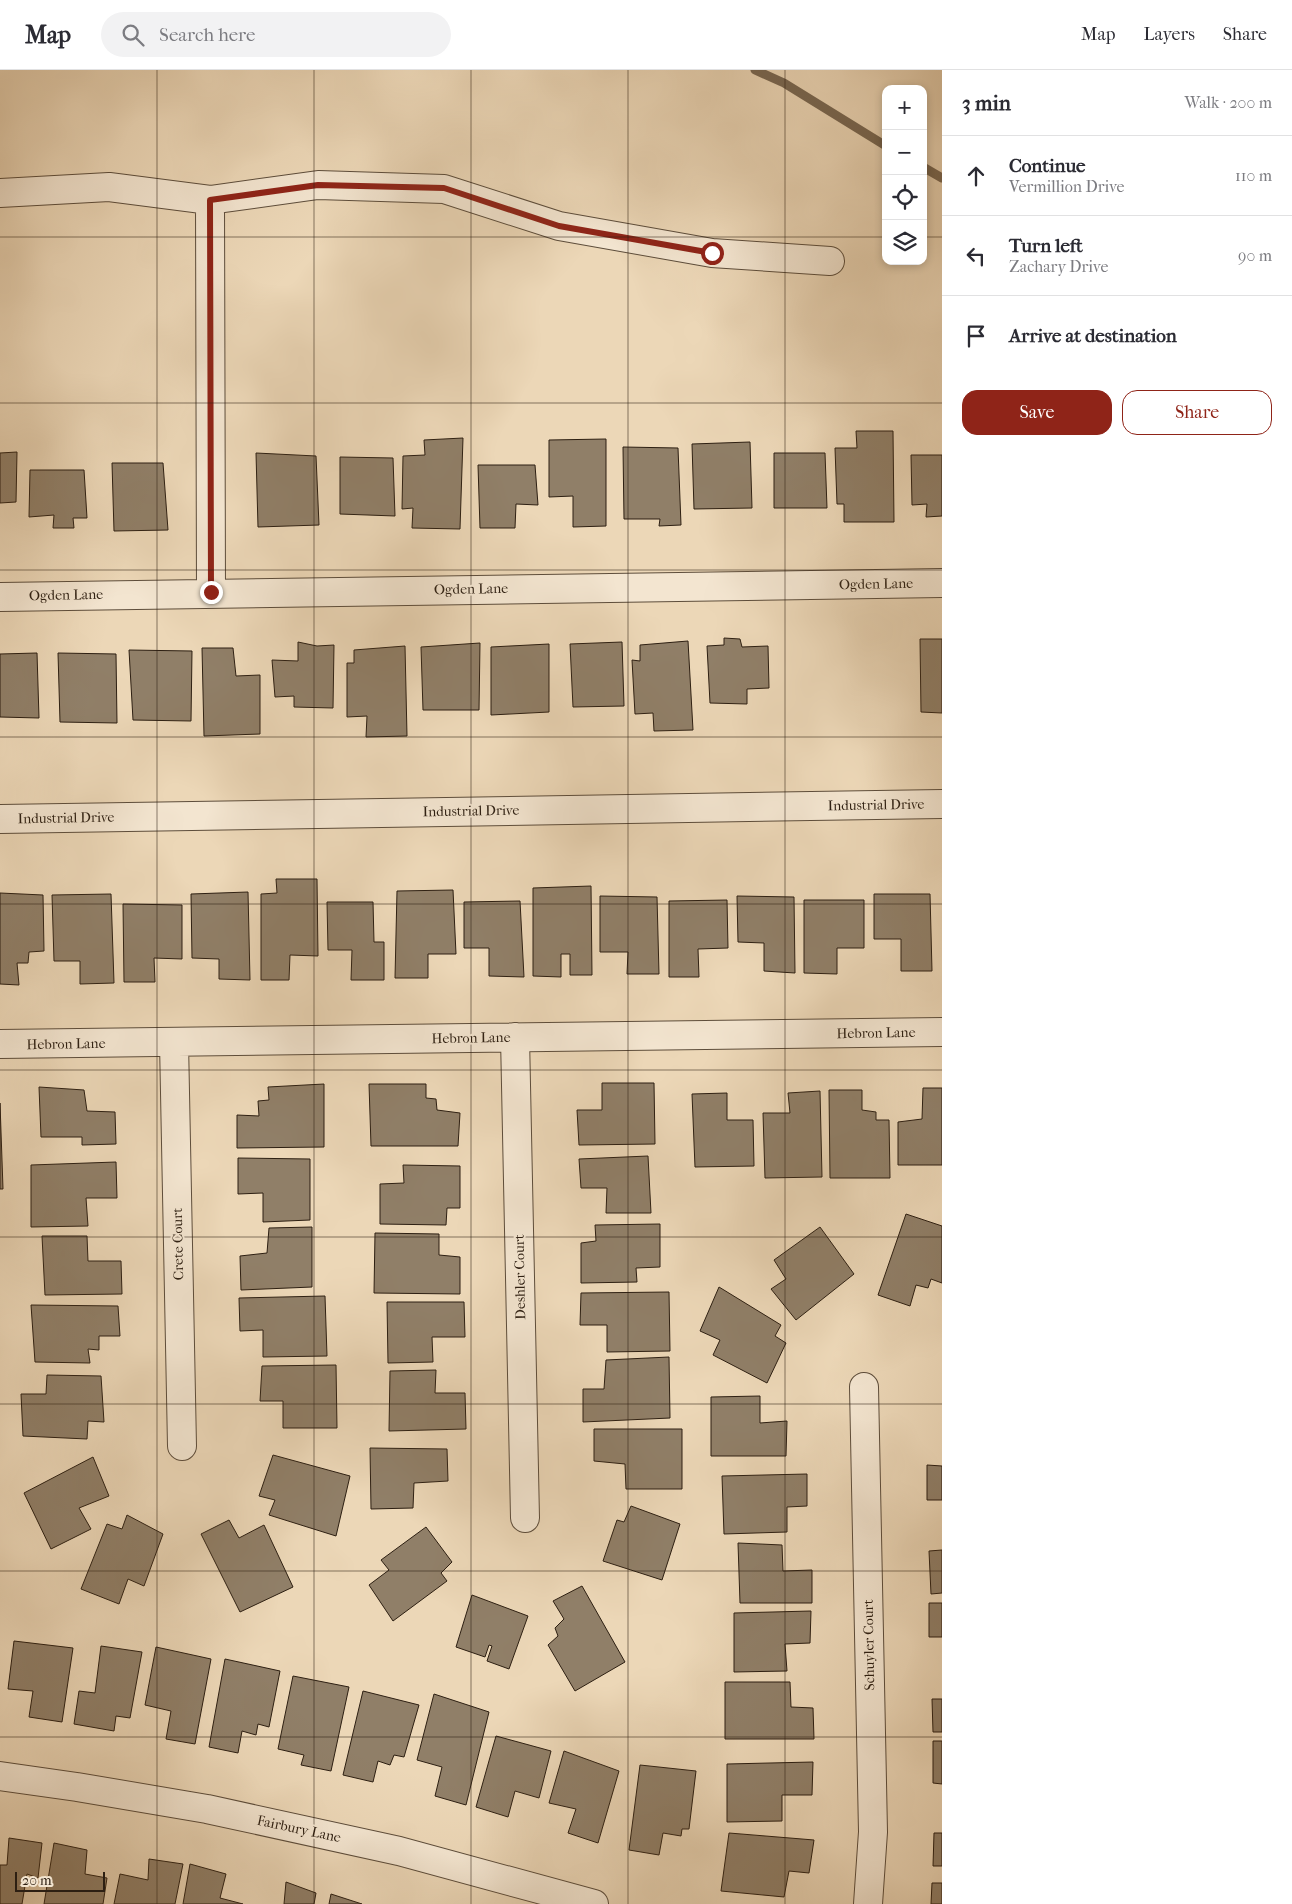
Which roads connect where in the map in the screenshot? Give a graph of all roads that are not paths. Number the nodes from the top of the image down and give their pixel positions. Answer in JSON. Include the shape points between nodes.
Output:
{"nodes":[{"id":1,"x":0,"y":193,"type":"edge"},
{"id":2,"x":210,"y":200,"type":"junction"},
{"id":3,"x":830,"y":261,"type":"dead end"},
{"id":4,"x":942,"y":583,"type":"edge"},
{"id":5,"x":211,"y":592,"type":"junction"},
{"id":6,"x":0,"y":597,"type":"edge"},
{"id":7,"x":942,"y":804,"type":"edge"},
{"id":8,"x":0,"y":819,"type":"edge"},
{"id":9,"x":942,"y":1032,"type":"edge"},
{"id":10,"x":515,"y":1037,"type":"junction"},
{"id":11,"x":174,"y":1042,"type":"junction"},
{"id":12,"x":0,"y":1044,"type":"edge"},
{"id":13,"x":864,"y":1387,"type":"dead end"},
{"id":14,"x":182,"y":1446,"type":"dead end"},
{"id":15,"x":525,"y":1518,"type":"dead end"},
{"id":16,"x":0,"y":1776,"type":"edge"},
{"id":17,"x":591,"y":1904,"type":"edge"},
{"id":18,"x":868,"y":1904,"type":"edge"}],
"edges":[{"from":1,"to":2,"type":"street","via":[[109,187]]},
{"from":2,"to":3,"type":"street","via":[[318,185],[444,188],[559,226],[712,253]]},
{"from":2,"to":5,"type":"street"},
{"from":4,"to":5,"type":"street","name":"Ogden Lane"},
{"from":5,"to":6,"type":"street","name":"Ogden Lane"},
{"from":7,"to":8,"type":"street","name":"Industrial Drive"},
{"from":9,"to":10,"type":"street","name":"Hebron Lane"},
{"from":10,"to":11,"type":"street","name":"Hebron Lane"},
{"from":10,"to":15,"type":"street","name":"Deshler Court"},
{"from":11,"to":12,"type":"street","name":"Hebron Lane"},
{"from":11,"to":14,"type":"street","name":"Crete Court"},
{"from":13,"to":18,"type":"street","name":"Schuyler Court","via":[[873,1832]]},
{"from":16,"to":17,"type":"street","name":"Fairbury Lane","via":[[216,1811],[399,1851]]}]}
